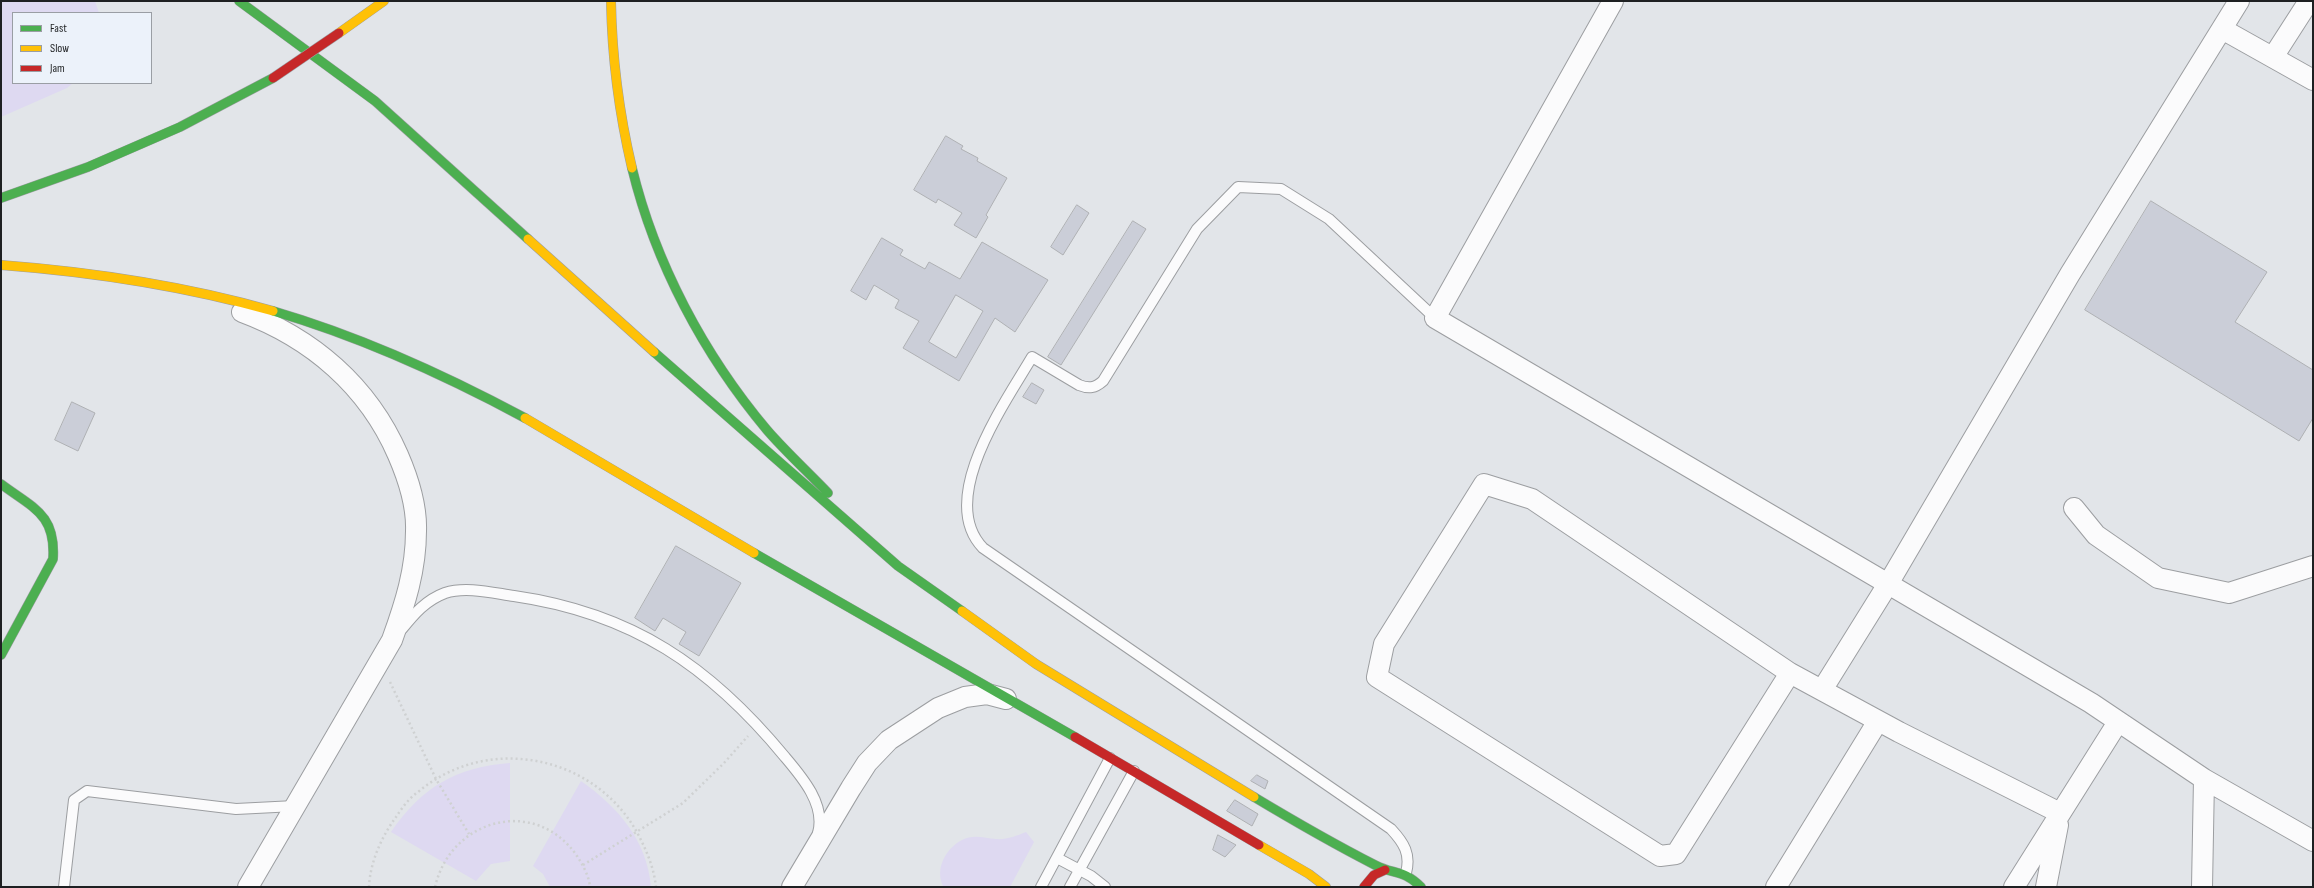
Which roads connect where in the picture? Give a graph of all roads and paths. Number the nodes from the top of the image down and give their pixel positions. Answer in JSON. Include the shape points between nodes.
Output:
{"nodes":[{"id":1,"x":239,"y":1,"type":"edge"},
{"id":2,"x":384,"y":1,"type":"edge"},
{"id":3,"x":611,"y":1,"type":"edge"},
{"id":4,"x":1613,"y":1,"type":"edge"},
{"id":5,"x":2239,"y":1,"type":"edge"},
{"id":6,"x":2309,"y":1,"type":"edge"},
{"id":7,"x":2222,"y":29,"type":"junction"},
{"id":8,"x":2273,"y":57,"type":"junction"},
{"id":9,"x":2313,"y":80,"type":"edge"},
{"id":10,"x":1,"y":198,"type":"edge"},
{"id":11,"x":1,"y":265,"type":"edge"},
{"id":12,"x":185,"y":291,"type":"junction"},
{"id":13,"x":1435,"y":318,"type":"junction"},
{"id":14,"x":1,"y":484,"type":"edge"},
{"id":15,"x":2074,"y":508,"type":"dead end"},
{"id":16,"x":898,"y":566,"type":"junction"},
{"id":17,"x":2313,"y":566,"type":"edge"},
{"id":18,"x":1888,"y":584,"type":"junction"},
{"id":19,"x":392,"y":640,"type":"junction"},
{"id":20,"x":1,"y":654,"type":"edge"},
{"id":21,"x":380,"y":662,"type":"junction"},
{"id":22,"x":1790,"y":673,"type":"junction"},
{"id":23,"x":1822,"y":690,"type":"junction"},
{"id":24,"x":1013,"y":700,"type":"junction"},
{"id":25,"x":1878,"y":720,"type":"junction"},
{"id":26,"x":2118,"y":722,"type":"junction"},
{"id":27,"x":758,"y":724,"type":"junction"},
{"id":28,"x":1110,"y":758,"type":"junction"},
{"id":29,"x":1134,"y":771,"type":"junction"},
{"id":30,"x":436,"y":779,"type":"junction"},
{"id":31,"x":2204,"y":779,"type":"junction"},
{"id":32,"x":295,"y":806,"type":"junction"},
{"id":33,"x":2060,"y":813,"type":"junction"},
{"id":34,"x":637,"y":832,"type":"junction"},
{"id":35,"x":469,"y":834,"type":"junction"},
{"id":36,"x":2313,"y":841,"type":"edge"},
{"id":37,"x":811,"y":854,"type":"junction"},
{"id":38,"x":1057,"y":858,"type":"junction"},
{"id":39,"x":583,"y":865,"type":"junction"},
{"id":40,"x":1080,"y":870,"type":"junction"},
{"id":41,"x":1385,"y":870,"type":"junction"},
{"id":42,"x":1406,"y":873,"type":"junction"},
{"id":43,"x":64,"y":887,"type":"edge"},
{"id":44,"x":248,"y":887,"type":"edge"},
{"id":45,"x":369,"y":887,"type":"edge"},
{"id":46,"x":435,"y":887,"type":"edge"},
{"id":47,"x":590,"y":887,"type":"edge"},
{"id":48,"x":656,"y":887,"type":"edge"},
{"id":49,"x":792,"y":887,"type":"edge"},
{"id":50,"x":1041,"y":887,"type":"edge"},
{"id":51,"x":1070,"y":887,"type":"edge"},
{"id":52,"x":1105,"y":887,"type":"edge"},
{"id":53,"x":1326,"y":887,"type":"edge"},
{"id":54,"x":1364,"y":887,"type":"edge"},
{"id":55,"x":1421,"y":887,"type":"edge"},
{"id":56,"x":1776,"y":887,"type":"edge"},
{"id":57,"x":2014,"y":887,"type":"edge"},
{"id":58,"x":2046,"y":887,"type":"edge"},
{"id":59,"x":2202,"y":887,"type":"edge"}],
"edges":[{"from":1,"to":16,"type":"main road","via":[[375,101],[664,361]]},
{"from":2,"to":10,"type":"main road","bridge":true,"via":[[273,78],[180,127],[88,167]]},
{"from":3,"to":16,"type":"main road","via":[[612,48],[623,130],[642,208],[675,287],[716,360],[766,430]]},
{"from":4,"to":13,"type":"street"},
{"from":5,"to":7,"type":"street"},
{"from":6,"to":8,"type":"street"},
{"from":7,"to":8,"type":"street"},
{"from":7,"to":18,"type":"street","via":[[2070,274]]},
{"from":8,"to":9,"type":"street"},
{"from":11,"to":12,"type":"main road","via":[[97,276]]},
{"from":12,"to":19,"type":"street","via":[[267,321],[304,341],[338,369],[366,398],[387,430],[408,481],[416,530],[414,563],[407,598]]},
{"from":12,"to":24,"type":"main road","via":[[304,320],[385,351],[462,385],[573,446],[735,542]]},
{"from":13,"to":18,"type":"street"},
{"from":13,"to":42,"type":"lane","via":[[1328,219],[1281,189],[1238,188],[1197,229],[1103,381],[1086,388],[1032,357],[978,454],[966,509],[968,526],[974,539],[983,548],[1391,829],[1402,840],[1408,852],[1409,863]]},
{"from":14,"to":20,"type":"main road","via":[[45,516],[54,545],[53,559]]},
{"from":15,"to":17,"type":"street","via":[[2096,535],[2158,578],[2229,593]]},
{"from":16,"to":41,"type":"main road","via":[[1036,664],[1321,837]]},
{"from":18,"to":23,"type":"street"},
{"from":18,"to":26,"type":"street","via":[[2091,703]]},
{"from":19,"to":21,"type":"street"},
{"from":19,"to":27,"type":"lane","via":[[420,607],[446,593],[461,590],[540,599],[634,630],[675,652],[717,684]]},
{"from":21,"to":30,"type":"path"},
{"from":21,"to":32,"type":"street"},
{"from":22,"to":22,"type":"street","via":[[1532,499],[1484,484],[1384,644],[1377,677],[1660,856],[1676,854]]},
{"from":22,"to":23,"type":"street"},
{"from":23,"to":25,"type":"street"},
{"from":24,"to":28,"type":"main road"},
{"from":24,"to":37,"type":"street","via":[[987,694],[965,697],[938,708],[889,740],[867,763]]},
{"from":25,"to":33,"type":"street"},
{"from":25,"to":56,"type":"street"},
{"from":26,"to":31,"type":"street"},
{"from":26,"to":33,"type":"street"},
{"from":27,"to":34,"type":"path","via":[[724,763],[683,803]]},
{"from":27,"to":37,"type":"lane","via":[[791,764],[817,803],[819,830]]},
{"from":28,"to":29,"type":"main road"},
{"from":28,"to":38,"type":"lane"},
{"from":29,"to":40,"type":"lane"},
{"from":29,"to":53,"type":"main road","via":[[1309,874]]},
{"from":30,"to":34,"type":"path","via":[[464,766],[510,758],[560,766],[586,778],[610,796],[627,815]]},
{"from":30,"to":35,"type":"path"},
{"from":30,"to":45,"type":"path","via":[[417,792],[387,829],[374,858]]},
{"from":31,"to":36,"type":"street"},
{"from":31,"to":59,"type":"street"},
{"from":32,"to":43,"type":"lane","via":[[236,809],[87,791],[74,800]]},
{"from":32,"to":44,"type":"street"},
{"from":33,"to":57,"type":"street"},
{"from":33,"to":58,"type":"street"},
{"from":34,"to":39,"type":"path"},
{"from":34,"to":48,"type":"path","via":[[648,856]]},
{"from":35,"to":39,"type":"path","via":[[489,824],[511,821],[533,824],[554,833],[571,846]]},
{"from":35,"to":46,"type":"path","via":[[451,850],[439,871]]},
{"from":37,"to":49,"type":"street"},
{"from":38,"to":40,"type":"lane"},
{"from":38,"to":50,"type":"lane"},
{"from":39,"to":47,"type":"path"},
{"from":40,"to":51,"type":"lane"},
{"from":40,"to":52,"type":"lane"},
{"from":41,"to":42,"type":"main road"},
{"from":41,"to":54,"type":"main road","via":[[1374,875]]},
{"from":42,"to":55,"type":"main road"}]}
